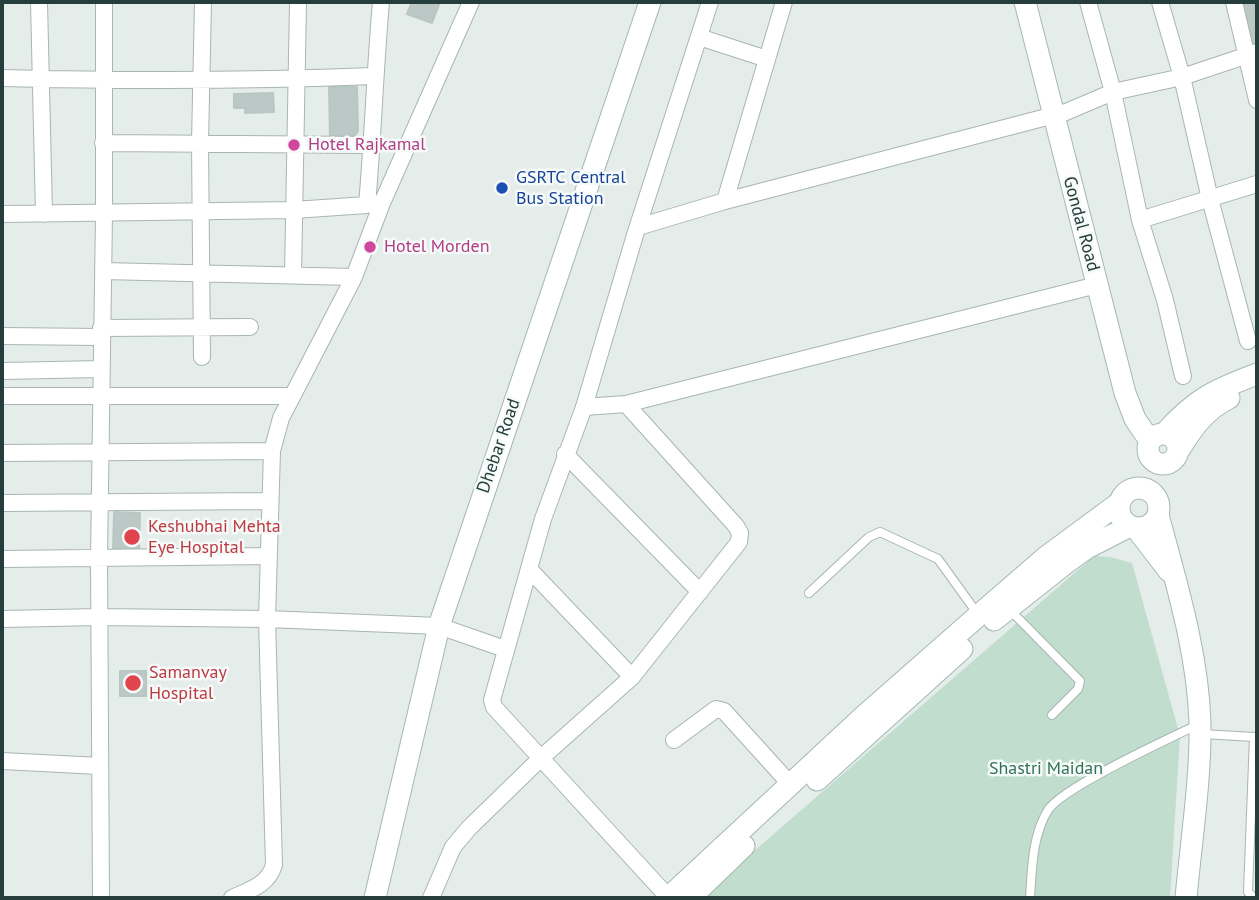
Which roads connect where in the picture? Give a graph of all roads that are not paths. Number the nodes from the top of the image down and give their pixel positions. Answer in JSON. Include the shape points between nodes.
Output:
{"nodes":[{"id":1,"x":39,"y":2,"type":"edge"},
{"id":2,"x":104,"y":2,"type":"edge"},
{"id":3,"x":203,"y":2,"type":"edge"},
{"id":4,"x":298,"y":2,"type":"edge"},
{"id":5,"x":381,"y":2,"type":"edge"},
{"id":6,"x":471,"y":2,"type":"edge"},
{"id":7,"x":650,"y":2,"type":"edge"},
{"id":8,"x":710,"y":2,"type":"edge"},
{"id":9,"x":784,"y":2,"type":"edge"},
{"id":10,"x":1025,"y":2,"type":"edge"},
{"id":11,"x":1040,"y":2,"type":"edge"},
{"id":12,"x":1088,"y":2,"type":"edge"},
{"id":13,"x":1160,"y":2,"type":"edge"},
{"id":14,"x":1234,"y":2,"type":"edge"},
{"id":15,"x":699,"y":37,"type":"junction"},
{"id":16,"x":1252,"y":54,"type":"edge"},
{"id":17,"x":767,"y":59,"type":"junction"},
{"id":18,"x":374,"y":76,"type":"junction"},
{"id":19,"x":1182,"y":76,"type":"junction"},
{"id":20,"x":2,"y":78,"type":"edge"},
{"id":21,"x":39,"y":79,"type":"junction"},
{"id":22,"x":201,"y":79,"type":"junction"},
{"id":23,"x":297,"y":79,"type":"junction"},
{"id":24,"x":103,"y":80,"type":"junction"},
{"id":25,"x":1113,"y":92,"type":"junction"},
{"id":26,"x":1257,"y":100,"type":"edge"},
{"id":27,"x":1059,"y":114,"type":"junction"},
{"id":28,"x":103,"y":143,"type":"junction"},
{"id":29,"x":201,"y":143,"type":"junction"},
{"id":30,"x":372,"y":145,"type":"junction"},
{"id":31,"x":294,"y":146,"type":"junction"},
{"id":32,"x":1257,"y":184,"type":"edge"},
{"id":33,"x":1210,"y":199,"type":"junction"},
{"id":34,"x":725,"y":201,"type":"junction"},
{"id":35,"x":374,"y":204,"type":"junction"},
{"id":36,"x":294,"y":209,"type":"junction"},
{"id":37,"x":201,"y":210,"type":"junction"},
{"id":38,"x":44,"y":214,"type":"junction"},
{"id":39,"x":104,"y":214,"type":"junction"},
{"id":40,"x":2,"y":215,"type":"edge"},
{"id":41,"x":1140,"y":220,"type":"junction"},
{"id":42,"x":638,"y":227,"type":"junction"},
{"id":43,"x":103,"y":271,"type":"junction"},
{"id":44,"x":202,"y":273,"type":"junction"},
{"id":45,"x":293,"y":275,"type":"junction"},
{"id":46,"x":354,"y":277,"type":"junction"},
{"id":47,"x":1097,"y":285,"type":"junction"},
{"id":48,"x":250,"y":327,"type":"dead end"},
{"id":49,"x":202,"y":328,"type":"junction"},
{"id":50,"x":101,"y":333,"type":"junction"},
{"id":51,"x":2,"y":335,"type":"edge"},
{"id":52,"x":1248,"y":341,"type":"dead end"},
{"id":53,"x":202,"y":356,"type":"dead end"},
{"id":54,"x":101,"y":369,"type":"junction"},
{"id":55,"x":2,"y":371,"type":"edge"},
{"id":56,"x":1257,"y":374,"type":"edge"},
{"id":57,"x":1183,"y":376,"type":"dead end"},
{"id":58,"x":1257,"y":387,"type":"edge"},
{"id":59,"x":102,"y":395,"type":"junction"},
{"id":60,"x":2,"y":396,"type":"edge"},
{"id":61,"x":291,"y":396,"type":"junction"},
{"id":62,"x":625,"y":404,"type":"junction"},
{"id":63,"x":584,"y":407,"type":"junction"},
{"id":64,"x":1161,"y":447,"type":"junction"},
{"id":65,"x":272,"y":451,"type":"junction"},
{"id":66,"x":2,"y":453,"type":"edge"},
{"id":67,"x":100,"y":453,"type":"junction"},
{"id":68,"x":565,"y":454,"type":"junction"},
{"id":69,"x":1126,"y":496,"type":"junction"},
{"id":70,"x":270,"y":501,"type":"junction"},
{"id":71,"x":2,"y":503,"type":"edge"},
{"id":72,"x":101,"y":503,"type":"junction"},
{"id":73,"x":1156,"y":505,"type":"junction"},
{"id":74,"x":1133,"y":527,"type":"junction"},
{"id":75,"x":269,"y":556,"type":"junction"},
{"id":76,"x":99,"y":558,"type":"junction"},
{"id":77,"x":2,"y":559,"type":"edge"},
{"id":78,"x":528,"y":569,"type":"junction"},
{"id":79,"x":1175,"y":578,"type":"junction"},
{"id":80,"x":700,"y":592,"type":"junction"},
{"id":81,"x":809,"y":593,"type":"dead end"},
{"id":82,"x":1009,"y":609,"type":"junction"},
{"id":83,"x":979,"y":615,"type":"junction"},
{"id":84,"x":100,"y":617,"type":"junction"},
{"id":85,"x":2,"y":619,"type":"edge"},
{"id":86,"x":267,"y":619,"type":"junction"},
{"id":87,"x":439,"y":626,"type":"junction"},
{"id":88,"x":505,"y":649,"type":"junction"},
{"id":89,"x":632,"y":677,"type":"junction"},
{"id":90,"x":1052,"y":715,"type":"dead end"},
{"id":91,"x":1199,"y":729,"type":"junction"},
{"id":92,"x":1256,"y":737,"type":"edge"},
{"id":93,"x":674,"y":740,"type":"dead end"},
{"id":94,"x":541,"y":758,"type":"junction"},
{"id":95,"x":2,"y":761,"type":"edge"},
{"id":96,"x":100,"y":766,"type":"junction"},
{"id":97,"x":791,"y":785,"type":"junction"},
{"id":98,"x":101,"y":898,"type":"edge"},
{"id":99,"x":232,"y":898,"type":"edge"},
{"id":100,"x":375,"y":898,"type":"edge"},
{"id":101,"x":431,"y":898,"type":"edge"},
{"id":102,"x":668,"y":898,"type":"edge"},
{"id":103,"x":690,"y":898,"type":"edge"},
{"id":104,"x":1030,"y":898,"type":"edge"},
{"id":105,"x":1186,"y":898,"type":"edge"},
{"id":106,"x":1254,"y":898,"type":"edge"}],
"edges":[{"from":1,"to":21,"type":"street"},
{"from":2,"to":24,"type":"street"},
{"from":3,"to":22,"type":"street"},
{"from":4,"to":23,"type":"street"},
{"from":5,"to":18,"type":"street"},
{"from":6,"to":35,"type":"street"},
{"from":7,"to":87,"type":"main road","name":"Dhebar Road"},
{"from":8,"to":15,"type":"street"},
{"from":9,"to":17,"type":"street"},
{"from":10,"to":27,"type":"main road","name":"Gondal Road"},
{"from":11,"to":27,"type":"main road","name":"Gondal Road"},
{"from":12,"to":25,"type":"street"},
{"from":13,"to":19,"type":"street"},
{"from":14,"to":16,"type":"street"},
{"from":15,"to":17,"type":"street"},
{"from":15,"to":42,"type":"street"},
{"from":16,"to":19,"type":"street"},
{"from":16,"to":26,"type":"street"},
{"from":17,"to":34,"type":"street"},
{"from":18,"to":23,"type":"street"},
{"from":18,"to":30,"type":"street"},
{"from":19,"to":25,"type":"street"},
{"from":19,"to":33,"type":"street"},
{"from":20,"to":21,"type":"street"},
{"from":21,"to":24,"type":"street"},
{"from":21,"to":38,"type":"street"},
{"from":22,"to":23,"type":"street"},
{"from":22,"to":24,"type":"street"},
{"from":22,"to":29,"type":"street"},
{"from":23,"to":31,"type":"street"},
{"from":24,"to":28,"type":"street"},
{"from":25,"to":27,"type":"street"},
{"from":25,"to":41,"type":"street"},
{"from":27,"to":34,"type":"street"},
{"from":27,"to":47,"type":"main road","name":"Gondal Road"},
{"from":27,"to":64,"type":"main road","name":"Gondal Road","via":[[1135,381]]},
{"from":28,"to":29,"type":"street"},
{"from":28,"to":39,"type":"street"},
{"from":29,"to":31,"type":"street"},
{"from":29,"to":37,"type":"street"},
{"from":30,"to":31,"type":"street"},
{"from":30,"to":35,"type":"street"},
{"from":31,"to":36,"type":"street"},
{"from":32,"to":33,"type":"street"},
{"from":33,"to":41,"type":"street"},
{"from":33,"to":52,"type":"street"},
{"from":34,"to":42,"type":"street"},
{"from":35,"to":36,"type":"street"},
{"from":35,"to":46,"type":"street"},
{"from":36,"to":37,"type":"street"},
{"from":36,"to":45,"type":"street"},
{"from":37,"to":39,"type":"street"},
{"from":37,"to":44,"type":"street"},
{"from":38,"to":39,"type":"street"},
{"from":38,"to":40,"type":"street"},
{"from":39,"to":43,"type":"street"},
{"from":41,"to":57,"type":"street"},
{"from":42,"to":63,"type":"street"},
{"from":43,"to":44,"type":"street"},
{"from":43,"to":50,"type":"street"},
{"from":44,"to":45,"type":"street"},
{"from":44,"to":49,"type":"street"},
{"from":45,"to":46,"type":"street"},
{"from":46,"to":61,"type":"street"},
{"from":47,"to":62,"type":"street"},
{"from":47,"to":64,"type":"main road","name":"Gondal Road","via":[[1129,405]]},
{"from":48,"to":49,"type":"street"},
{"from":49,"to":50,"type":"street"},
{"from":49,"to":53,"type":"street"},
{"from":50,"to":51,"type":"street"},
{"from":50,"to":54,"type":"street"},
{"from":54,"to":55,"type":"street"},
{"from":54,"to":59,"type":"street"},
{"from":56,"to":64,"type":"main road","via":[[1190,406]]},
{"from":58,"to":64,"type":"main road","via":[[1213,406]]},
{"from":59,"to":60,"type":"street"},
{"from":59,"to":61,"type":"street"},
{"from":59,"to":67,"type":"street"},
{"from":61,"to":65,"type":"street"},
{"from":62,"to":63,"type":"street"},
{"from":62,"to":80,"type":"street","via":[[740,533],[739,542]]},
{"from":63,"to":68,"type":"street"},
{"from":64,"to":69,"type":"main road"},
{"from":64,"to":73,"type":"main road"},
{"from":65,"to":67,"type":"street"},
{"from":65,"to":70,"type":"street"},
{"from":66,"to":67,"type":"street"},
{"from":67,"to":72,"type":"street"},
{"from":68,"to":78,"type":"street"},
{"from":68,"to":80,"type":"street"},
{"from":69,"to":73,"type":"main road","via":[[1146,489]]},
{"from":69,"to":74,"type":"main road","via":[[1120,517]]},
{"from":69,"to":83,"type":"main road"},
{"from":70,"to":72,"type":"street"},
{"from":70,"to":75,"type":"street"},
{"from":71,"to":72,"type":"street"},
{"from":72,"to":76,"type":"street"},
{"from":73,"to":74,"type":"main road","via":[[1149,525]]},
{"from":73,"to":79,"type":"main road"},
{"from":74,"to":79,"type":"main road"},
{"from":74,"to":82,"type":"main road","via":[[1087,548]]},
{"from":75,"to":76,"type":"street"},
{"from":75,"to":86,"type":"street"},
{"from":76,"to":77,"type":"street"},
{"from":76,"to":84,"type":"street"},
{"from":78,"to":88,"type":"street"},
{"from":78,"to":89,"type":"street"},
{"from":79,"to":91,"type":"main road","via":[[1193,662]]},
{"from":80,"to":89,"type":"street"},
{"from":81,"to":83,"type":"lane","via":[[880,532],[938,559]]},
{"from":82,"to":90,"type":"lane","via":[[1080,681],[1078,689]]},
{"from":82,"to":103,"type":"main road"},
{"from":83,"to":97,"type":"main road"},
{"from":84,"to":85,"type":"street"},
{"from":84,"to":86,"type":"street"},
{"from":84,"to":96,"type":"street"},
{"from":86,"to":87,"type":"street"},
{"from":86,"to":99,"type":"street","via":[[274,865],[264,883]]},
{"from":87,"to":88,"type":"street"},
{"from":87,"to":100,"type":"main road","name":"Dhebar Road"},
{"from":88,"to":94,"type":"street","via":[[493,691],[494,707]]},
{"from":89,"to":94,"type":"street"},
{"from":91,"to":92,"type":"lane"},
{"from":91,"to":104,"type":"lane","via":[[1069,792],[1049,808],[1033,855]]},
{"from":91,"to":105,"type":"main road"},
{"from":92,"to":106,"type":"lane","via":[[1248,892]]},
{"from":93,"to":97,"type":"street","via":[[709,713],[724,711]]},
{"from":94,"to":101,"type":"street","via":[[461,837]]},
{"from":94,"to":102,"type":"street"},
{"from":95,"to":96,"type":"street"},
{"from":96,"to":98,"type":"street"},
{"from":97,"to":102,"type":"main road"}]}
